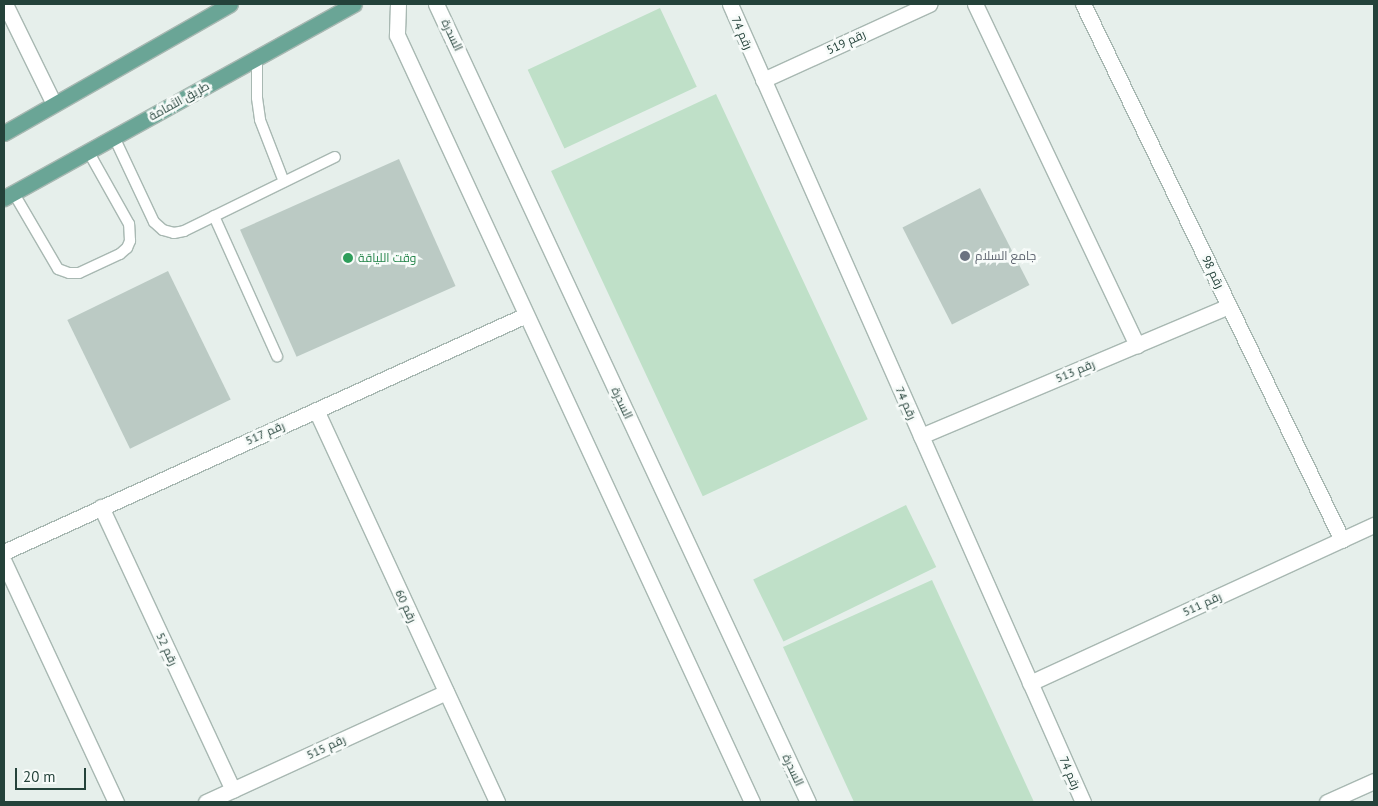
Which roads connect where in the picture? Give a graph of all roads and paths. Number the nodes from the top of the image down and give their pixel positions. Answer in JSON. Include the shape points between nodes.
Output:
{"nodes":[{"id":1,"x":5,"y":4,"type":"edge"},
{"id":2,"x":230,"y":4,"type":"edge"},
{"id":3,"x":354,"y":4,"type":"edge"},
{"id":4,"x":398,"y":4,"type":"edge"},
{"id":5,"x":436,"y":4,"type":"edge"},
{"id":6,"x":730,"y":4,"type":"edge"},
{"id":7,"x":929,"y":4,"type":"edge"},
{"id":8,"x":975,"y":4,"type":"edge"},
{"id":9,"x":1083,"y":4,"type":"edge"},
{"id":10,"x":257,"y":57,"type":"junction"},
{"id":11,"x":763,"y":80,"type":"junction"},
{"id":12,"x":54,"y":104,"type":"junction"},
{"id":13,"x":4,"y":132,"type":"edge"},
{"id":14,"x":114,"y":137,"type":"junction"},
{"id":15,"x":88,"y":151,"type":"junction"},
{"id":16,"x":335,"y":157,"type":"dead end"},
{"id":17,"x":284,"y":182,"type":"junction"},
{"id":18,"x":8,"y":195,"type":"edge"},
{"id":19,"x":214,"y":216,"type":"junction"},
{"id":20,"x":1229,"y":306,"type":"junction"},
{"id":21,"x":526,"y":315,"type":"junction"},
{"id":22,"x":1137,"y":345,"type":"junction"},
{"id":23,"x":277,"y":356,"type":"dead end"},
{"id":24,"x":316,"y":410,"type":"junction"},
{"id":25,"x":921,"y":436,"type":"junction"},
{"id":26,"x":101,"y":507,"type":"junction"},
{"id":27,"x":1374,"y":525,"type":"edge"},
{"id":28,"x":1342,"y":540,"type":"junction"},
{"id":29,"x":4,"y":552,"type":"edge"},
{"id":30,"x":4,"y":562,"type":"edge"},
{"id":31,"x":1030,"y":683,"type":"junction"},
{"id":32,"x":446,"y":692,"type":"junction"},
{"id":33,"x":1374,"y":781,"type":"edge"},
{"id":34,"x":233,"y":790,"type":"junction"},
{"id":35,"x":116,"y":802,"type":"edge"},
{"id":36,"x":206,"y":802,"type":"edge"},
{"id":37,"x":498,"y":802,"type":"edge"},
{"id":38,"x":752,"y":802,"type":"edge"},
{"id":39,"x":808,"y":802,"type":"edge"},
{"id":40,"x":1083,"y":802,"type":"edge"},
{"id":41,"x":1327,"y":802,"type":"edge"}],
"edges":[{"from":1,"to":12,"type":"street"},
{"from":2,"to":12,"type":"main road"},
{"from":3,"to":10,"type":"main road","name":"طريق الثمامة"},
{"from":4,"to":21,"type":"street","via":[[397,34]]},
{"from":5,"to":39,"type":"street","name":"السدرة"},
{"from":6,"to":11,"type":"street","name":"رقم 74"},
{"from":7,"to":11,"type":"street","name":"رقم 519"},
{"from":8,"to":22,"type":"street"},
{"from":9,"to":20,"type":"street","name":"رقم 98"},
{"from":10,"to":14,"type":"main road","name":"طريق الثمامة"},
{"from":10,"to":17,"type":"lane","via":[[256,98],[260,120]]},
{"from":11,"to":25,"type":"street","name":"رقم 74"},
{"from":12,"to":13,"type":"main road"},
{"from":14,"to":15,"type":"main road","name":"طريق الثمامة"},
{"from":14,"to":19,"type":"lane","via":[[154,222],[163,230],[174,234]]},
{"from":15,"to":18,"type":"main road","name":"طريق الثمامة"},
{"from":15,"to":18,"type":"lane","via":[[129,224],[130,241],[120,254],[79,273],[58,269]]},
{"from":16,"to":17,"type":"lane"},
{"from":17,"to":19,"type":"lane"},
{"from":19,"to":23,"type":"lane"},
{"from":20,"to":22,"type":"street","name":"رقم 513"},
{"from":20,"to":28,"type":"street","name":"رقم 98"},
{"from":21,"to":24,"type":"street","name":"رقم 517"},
{"from":21,"to":38,"type":"street"},
{"from":22,"to":25,"type":"street","name":"رقم 513"},
{"from":24,"to":26,"type":"street","name":"رقم 517"},
{"from":24,"to":32,"type":"street","name":"رقم 60"},
{"from":25,"to":31,"type":"street","name":"رقم 74"},
{"from":26,"to":29,"type":"street","name":"رقم 517"},
{"from":26,"to":34,"type":"street","name":"رقم 52"},
{"from":27,"to":28,"type":"street","name":"رقم 511"},
{"from":28,"to":31,"type":"street","name":"رقم 511"},
{"from":30,"to":35,"type":"street"},
{"from":31,"to":40,"type":"street","name":"رقم 74"},
{"from":32,"to":34,"type":"street","name":"رقم 515"},
{"from":32,"to":37,"type":"street","name":"رقم 60"},
{"from":33,"to":41,"type":"street"},
{"from":34,"to":36,"type":"street","name":"رقم 515"}]}
